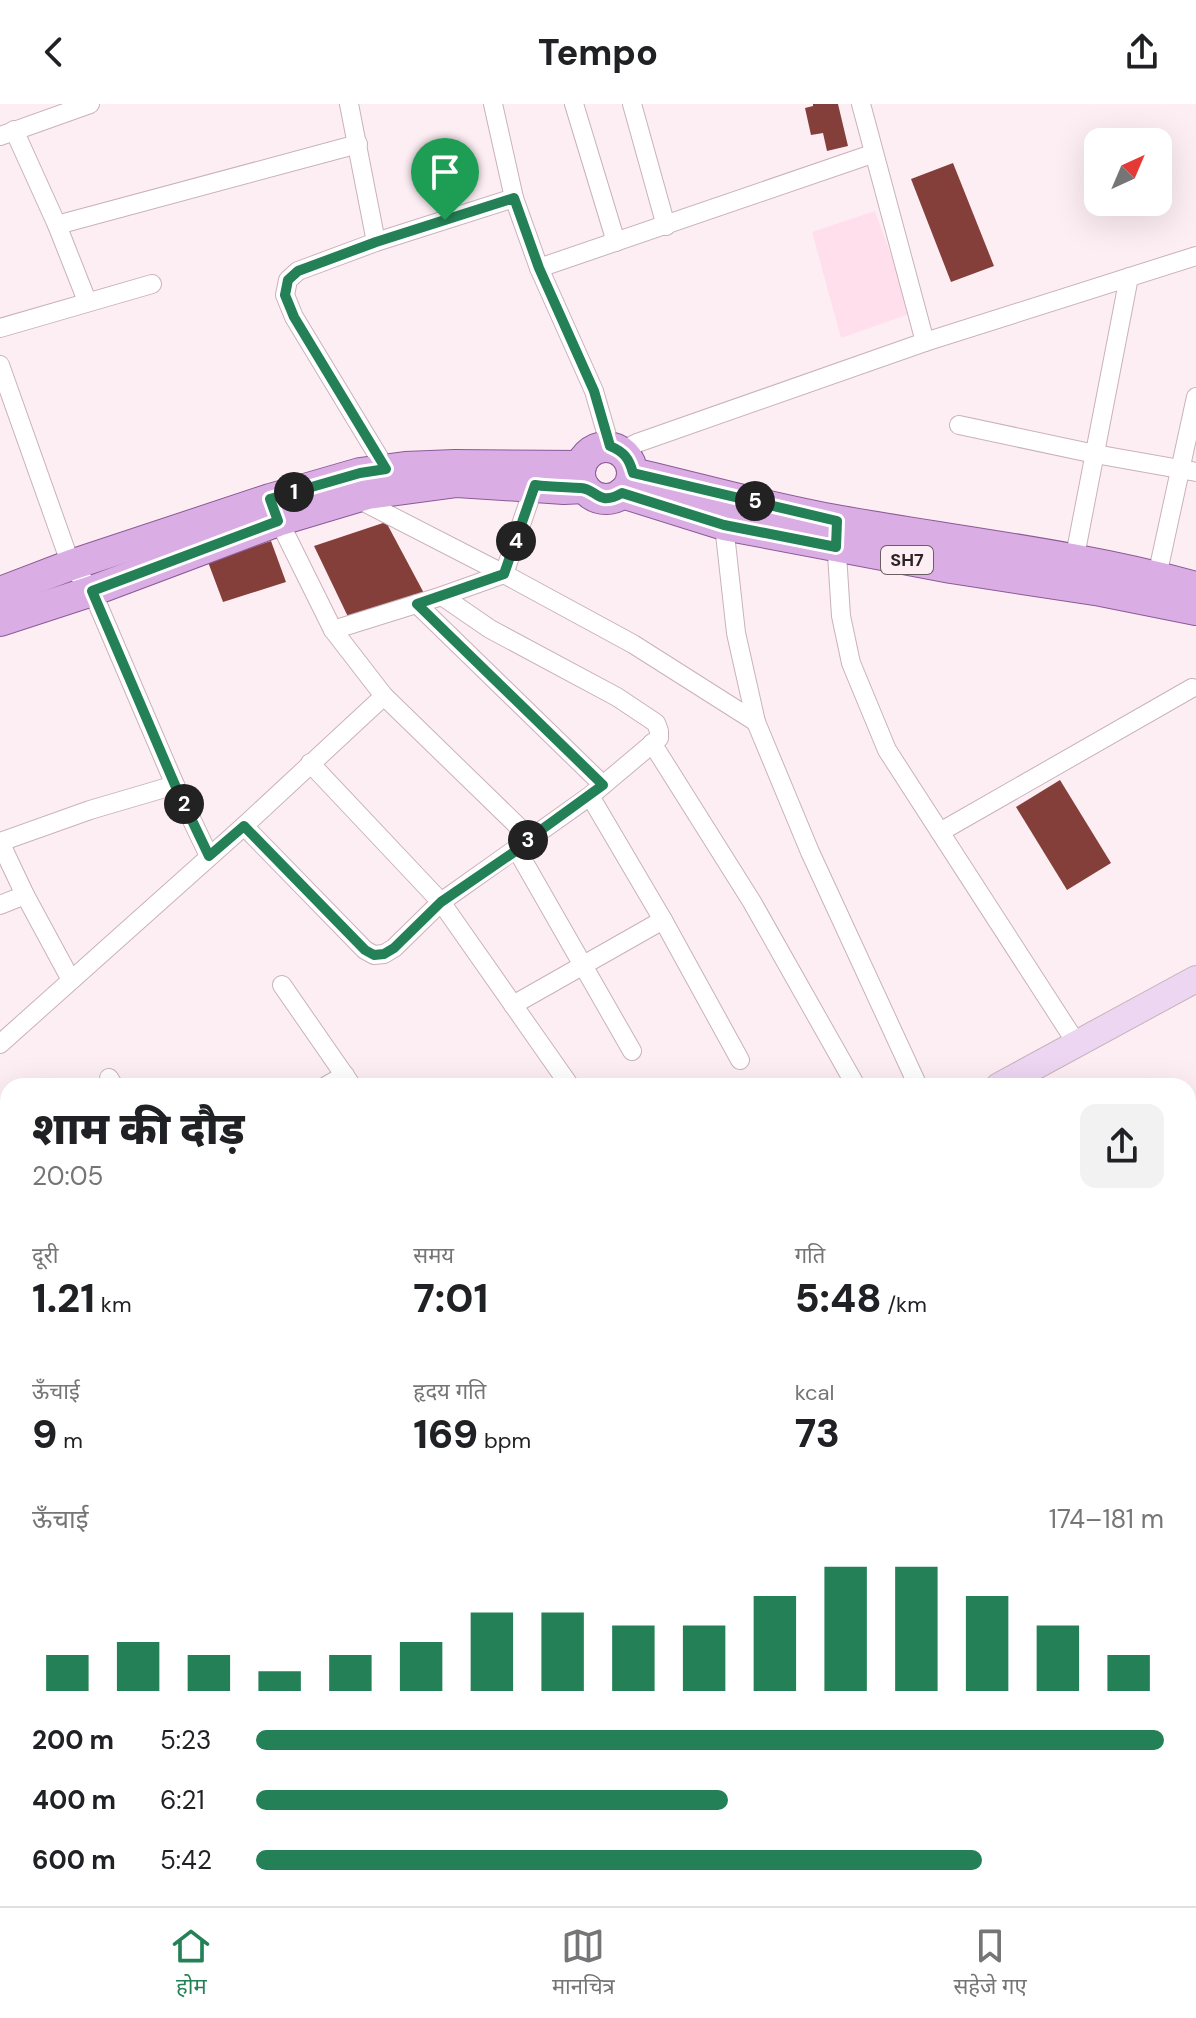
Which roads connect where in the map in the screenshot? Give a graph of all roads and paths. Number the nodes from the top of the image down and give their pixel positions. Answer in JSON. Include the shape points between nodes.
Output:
{"nodes":[{"id":1,"x":90,"y":104,"type":"edge"},
{"id":2,"x":349,"y":104,"type":"edge"},
{"id":3,"x":493,"y":104,"type":"edge"},
{"id":4,"x":574,"y":104,"type":"edge"},
{"id":5,"x":632,"y":104,"type":"edge"},
{"id":6,"x":861,"y":104,"type":"edge"},
{"id":7,"x":7,"y":133,"type":"edge"},
{"id":8,"x":358,"y":144,"type":"junction"},
{"id":9,"x":872,"y":154,"type":"junction"},
{"id":10,"x":514,"y":198,"type":"junction"},
{"id":11,"x":57,"y":225,"type":"junction"},
{"id":12,"x":666,"y":226,"type":"junction"},
{"id":13,"x":376,"y":242,"type":"junction"},
{"id":14,"x":616,"y":242,"type":"junction"},
{"id":15,"x":1196,"y":256,"type":"edge"},
{"id":16,"x":539,"y":268,"type":"junction"},
{"id":17,"x":1129,"y":277,"type":"junction"},
{"id":18,"x":152,"y":284,"type":"dead end"},
{"id":19,"x":87,"y":301,"type":"junction"},
{"id":20,"x":0,"y":328,"type":"edge"},
{"id":21,"x":925,"y":342,"type":"junction"},
{"id":22,"x":0,"y":365,"type":"edge"},
{"id":23,"x":1196,"y":397,"type":"edge"},
{"id":24,"x":959,"y":425,"type":"dead end"},
{"id":25,"x":1095,"y":454,"type":"junction"},
{"id":26,"x":622,"y":466,"type":"junction"},
{"id":27,"x":386,"y":469,"type":"junction"},
{"id":28,"x":1189,"y":470,"type":"edge"},
{"id":29,"x":537,"y":474,"type":"junction"},
{"id":30,"x":583,"y":477,"type":"junction"},
{"id":31,"x":356,"y":498,"type":"junction"},
{"id":32,"x":274,"y":510,"type":"junction"},
{"id":33,"x":724,"y":525,"type":"junction"},
{"id":34,"x":836,"y":534,"type":"junction"},
{"id":35,"x":1074,"y":561,"type":"junction"},
{"id":36,"x":71,"y":565,"type":"junction"},
{"id":37,"x":504,"y":574,"type":"junction"},
{"id":38,"x":1157,"y":576,"type":"junction"},
{"id":39,"x":1196,"y":587,"type":"edge"},
{"id":40,"x":92,"y":591,"type":"junction"},
{"id":41,"x":0,"y":592,"type":"edge"},
{"id":42,"x":442,"y":596,"type":"junction"},
{"id":43,"x":417,"y":604,"type":"junction"},
{"id":44,"x":1196,"y":610,"type":"edge"},
{"id":45,"x":0,"y":621,"type":"edge"},
{"id":46,"x":333,"y":630,"type":"junction"},
{"id":47,"x":1192,"y":688,"type":"dead end"},
{"id":48,"x":384,"y":696,"type":"junction"},
{"id":49,"x":756,"y":722,"type":"junction"},
{"id":50,"x":652,"y":743,"type":"junction"},
{"id":51,"x":310,"y":763,"type":"junction"},
{"id":52,"x":175,"y":785,"type":"junction"},
{"id":53,"x":597,"y":791,"type":"junction"},
{"id":54,"x":244,"y":826,"type":"junction"},
{"id":55,"x":940,"y":832,"type":"junction"},
{"id":56,"x":0,"y":842,"type":"edge"},
{"id":57,"x":524,"y":844,"type":"junction"},
{"id":58,"x":209,"y":856,"type":"junction"},
{"id":59,"x":25,"y":895,"type":"junction"},
{"id":60,"x":441,"y":902,"type":"junction"},
{"id":61,"x":0,"y":905,"type":"edge"},
{"id":62,"x":663,"y":920,"type":"junction"},
{"id":63,"x":584,"y":965,"type":"junction"},
{"id":64,"x":1196,"y":979,"type":"edge"},
{"id":65,"x":71,"y":980,"type":"junction"},
{"id":66,"x":282,"y":985,"type":"dead end"},
{"id":67,"x":513,"y":1005,"type":"junction"},
{"id":68,"x":0,"y":1044,"type":"edge"},
{"id":69,"x":1077,"y":1044,"type":"junction"},
{"id":70,"x":632,"y":1051,"type":"dead end"},
{"id":71,"x":740,"y":1060,"type":"dead end"},
{"id":72,"x":347,"y":1078,"type":"edge"},
{"id":73,"x":564,"y":1078,"type":"edge"},
{"id":74,"x":851,"y":1078,"type":"edge"},
{"id":75,"x":914,"y":1078,"type":"edge"},
{"id":76,"x":1014,"y":1078,"type":"edge"}],
"edges":[{"from":1,"to":7,"type":"street"},
{"from":2,"to":8,"type":"street"},
{"from":3,"to":10,"type":"street"},
{"from":4,"to":14,"type":"street"},
{"from":5,"to":12,"type":"street"},
{"from":6,"to":9,"type":"street"},
{"from":7,"to":11,"type":"street"},
{"from":8,"to":11,"type":"street"},
{"from":8,"to":13,"type":"street"},
{"from":9,"to":12,"type":"street"},
{"from":9,"to":21,"type":"street"},
{"from":10,"to":13,"type":"street"},
{"from":10,"to":16,"type":"street"},
{"from":11,"to":19,"type":"street"},
{"from":12,"to":14,"type":"street"},
{"from":13,"to":27,"type":"street","via":[[298,271],[288,280],[285,295]]},
{"from":14,"to":16,"type":"street"},
{"from":15,"to":17,"type":"street"},
{"from":16,"to":26,"type":"street"},
{"from":17,"to":21,"type":"street"},
{"from":17,"to":25,"type":"street"},
{"from":18,"to":19,"type":"street"},
{"from":19,"to":20,"type":"street"},
{"from":21,"to":26,"type":"street"},
{"from":22,"to":36,"type":"street"},
{"from":23,"to":28,"type":"street"},
{"from":24,"to":25,"type":"street"},
{"from":25,"to":28,"type":"street"},
{"from":25,"to":35,"type":"street"},
{"from":26,"to":30,"type":"main road","via":[[597,448],[587,455]]},
{"from":26,"to":30,"type":"main road","number":"SH7","via":[[615,497],[599,497]]},
{"from":26,"to":33,"type":"main road","number":"SH7"},
{"from":26,"to":34,"type":"main road","number":"SH7"},
{"from":27,"to":29,"type":"main road","number":"SH7"},
{"from":27,"to":32,"type":"main road","number":"SH7","via":[[360,473]]},
{"from":28,"to":38,"type":"street"},
{"from":29,"to":30,"type":"main road","number":"SH7"},
{"from":29,"to":31,"type":"main road","number":"SH7"},
{"from":29,"to":37,"type":"street"},
{"from":31,"to":32,"type":"main road","number":"SH7"},
{"from":31,"to":37,"type":"street"},
{"from":32,"to":36,"type":"main road","number":"SH7"},
{"from":32,"to":40,"type":"main road","number":"SH7"},
{"from":32,"to":46,"type":"street"},
{"from":33,"to":34,"type":"main road","number":"SH7"},
{"from":33,"to":49,"type":"street","via":[[736,633]]},
{"from":34,"to":35,"type":"main road","number":"SH7"},
{"from":34,"to":44,"type":"main road","number":"SH7","via":[[951,568]]},
{"from":34,"to":55,"type":"street","via":[[841,616],[851,663],[887,750]]},
{"from":35,"to":38,"type":"main road","number":"SH7"},
{"from":36,"to":40,"type":"street"},
{"from":36,"to":41,"type":"main road","number":"SH7"},
{"from":37,"to":42,"type":"street"},
{"from":37,"to":49,"type":"street","via":[[633,644]]},
{"from":38,"to":39,"type":"main road","number":"SH7"},
{"from":40,"to":45,"type":"main road","number":"SH7"},
{"from":40,"to":52,"type":"street"},
{"from":42,"to":43,"type":"street"},
{"from":42,"to":50,"type":"street","via":[[656,723],[659,738]]},
{"from":43,"to":46,"type":"street"},
{"from":43,"to":53,"type":"street"},
{"from":46,"to":48,"type":"street"},
{"from":47,"to":55,"type":"street"},
{"from":48,"to":51,"type":"street"},
{"from":48,"to":57,"type":"street"},
{"from":49,"to":75,"type":"street"},
{"from":50,"to":53,"type":"street"},
{"from":50,"to":74,"type":"street","via":[[752,902]]},
{"from":51,"to":54,"type":"street"},
{"from":51,"to":60,"type":"street"},
{"from":52,"to":56,"type":"street"},
{"from":52,"to":58,"type":"street"},
{"from":53,"to":57,"type":"street"},
{"from":53,"to":62,"type":"street"},
{"from":54,"to":58,"type":"street"},
{"from":54,"to":60,"type":"street","via":[[374,955],[394,948]]},
{"from":55,"to":69,"type":"street"},
{"from":56,"to":59,"type":"street"},
{"from":57,"to":60,"type":"street"},
{"from":57,"to":63,"type":"street"},
{"from":58,"to":65,"type":"street"},
{"from":59,"to":61,"type":"street"},
{"from":59,"to":65,"type":"street"},
{"from":60,"to":67,"type":"street"},
{"from":62,"to":63,"type":"street"},
{"from":62,"to":71,"type":"street"},
{"from":63,"to":67,"type":"street"},
{"from":63,"to":70,"type":"street"},
{"from":64,"to":69,"type":"street"},
{"from":65,"to":68,"type":"street"},
{"from":66,"to":72,"type":"street"},
{"from":67,"to":73,"type":"street"},
{"from":69,"to":76,"type":"street"}]}
